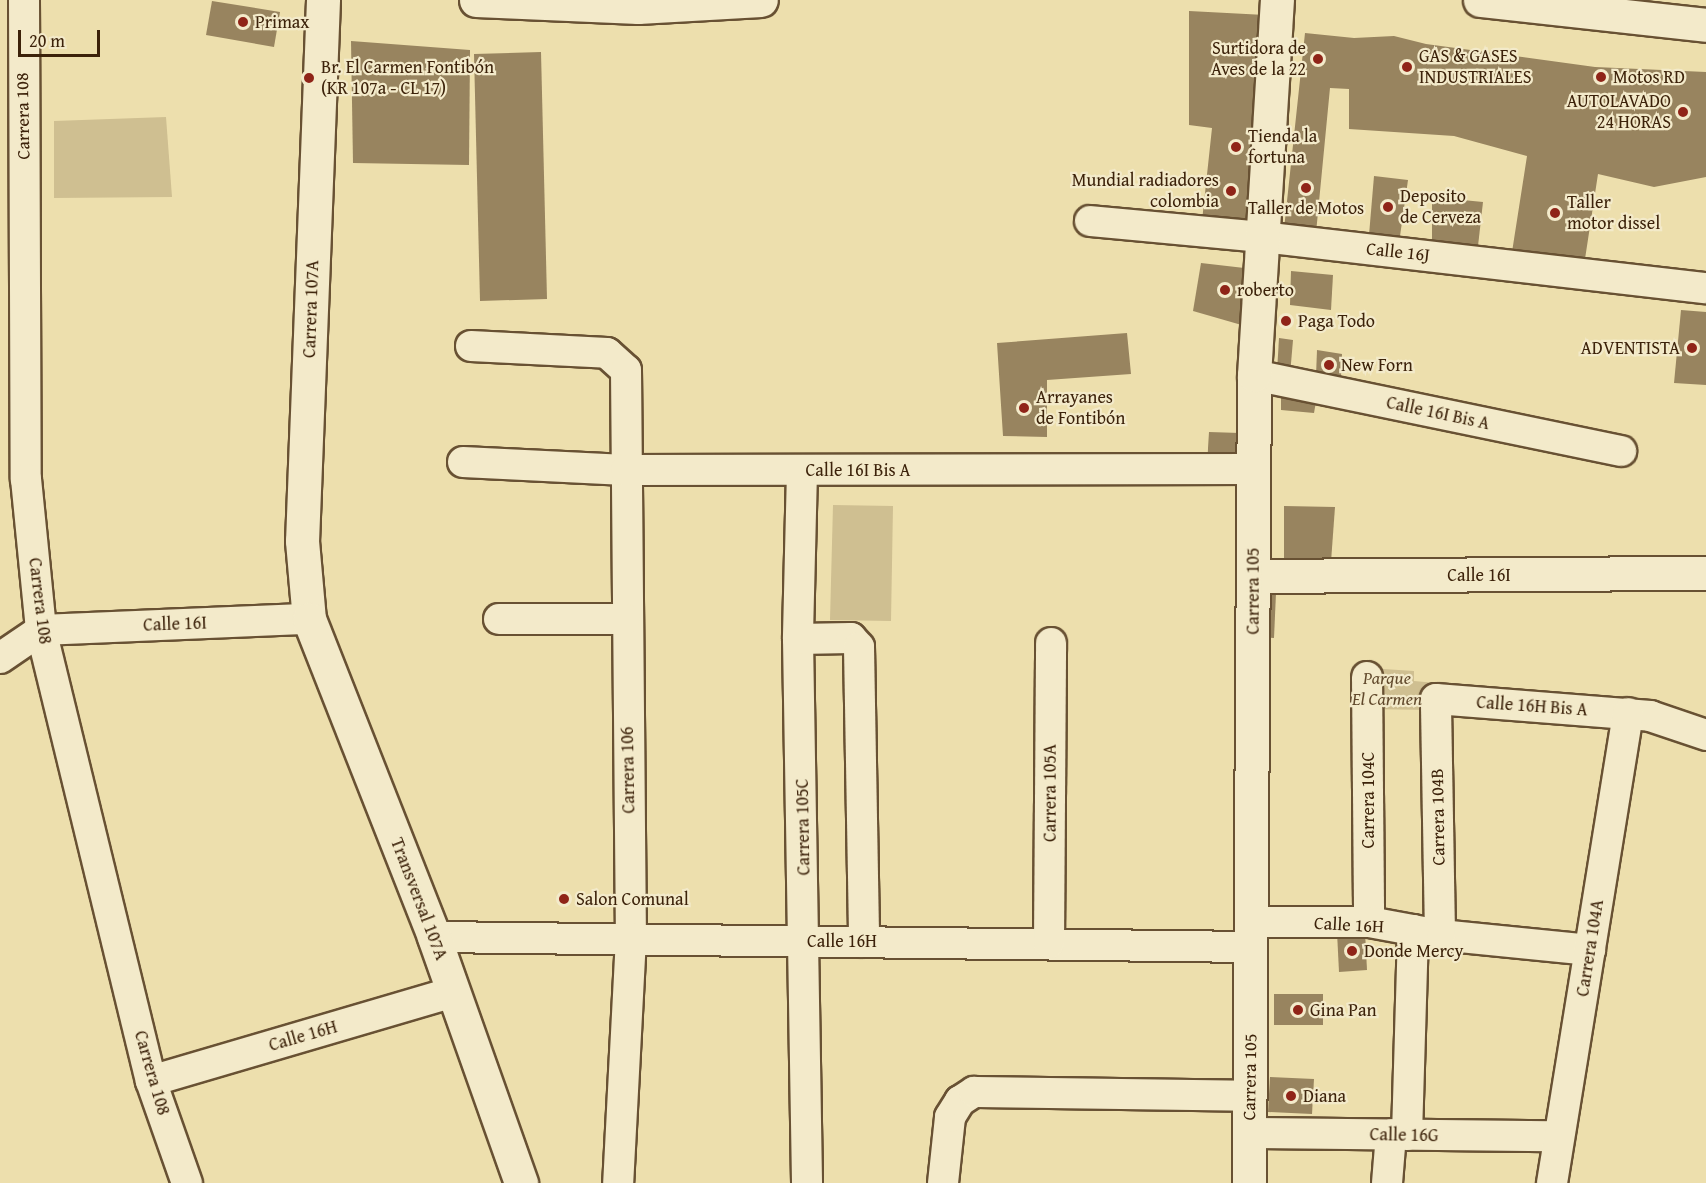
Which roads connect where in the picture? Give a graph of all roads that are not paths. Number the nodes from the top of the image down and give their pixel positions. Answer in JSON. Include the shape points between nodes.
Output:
{"nodes":[{"id":1,"x":24,"y":0,"type":"edge"},
{"id":2,"x":323,"y":0,"type":"edge"},
{"id":3,"x":476,"y":0,"type":"edge"},
{"id":4,"x":761,"y":0,"type":"edge"},
{"id":5,"x":1278,"y":0,"type":"edge"},
{"id":6,"x":1480,"y":0,"type":"edge"},
{"id":7,"x":1706,"y":26,"type":"edge"},
{"id":8,"x":11,"y":77,"type":"edge"},
{"id":9,"x":1090,"y":221,"type":"dead end"},
{"id":10,"x":1263,"y":237,"type":"junction"},
{"id":11,"x":1706,"y":288,"type":"edge"},
{"id":12,"x":471,"y":346,"type":"dead end"},
{"id":13,"x":1254,"y":375,"type":"junction"},
{"id":14,"x":1621,"y":450,"type":"dead end"},
{"id":15,"x":463,"y":462,"type":"dead end"},
{"id":16,"x":1253,"y":469,"type":"junction"},
{"id":17,"x":626,"y":470,"type":"junction"},
{"id":18,"x":802,"y":471,"type":"junction"},
{"id":19,"x":13,"y":479,"type":"edge"},
{"id":20,"x":1706,"y":573,"type":"edge"},
{"id":21,"x":1253,"y":576,"type":"junction"},
{"id":22,"x":309,"y":619,"type":"junction"},
{"id":23,"x":499,"y":619,"type":"dead end"},
{"id":24,"x":625,"y":619,"type":"junction"},
{"id":25,"x":41,"y":630,"type":"junction"},
{"id":26,"x":798,"y":639,"type":"junction"},
{"id":27,"x":1051,"y":643,"type":"dead end"},
{"id":28,"x":0,"y":658,"type":"edge"},
{"id":29,"x":1367,"y":678,"type":"dead end"},
{"id":30,"x":1436,"y":699,"type":"joint"},
{"id":31,"x":1628,"y":713,"type":"junction"},
{"id":32,"x":1706,"y":735,"type":"edge"},
{"id":33,"x":1369,"y":922,"type":"junction"},
{"id":34,"x":1426,"y":933,"type":"junction"},
{"id":35,"x":1251,"y":934,"type":"junction"},
{"id":36,"x":434,"y":937,"type":"junction"},
{"id":37,"x":631,"y":938,"type":"junction"},
{"id":38,"x":806,"y":941,"type":"junction"},
{"id":39,"x":864,"y":942,"type":"junction"},
{"id":40,"x":1049,"y":943,"type":"junction"},
{"id":41,"x":1590,"y":950,"type":"junction"},
{"id":42,"x":454,"y":992,"type":"junction"},
{"id":43,"x":152,"y":1081,"type":"junction"},
{"id":44,"x":1250,"y":1096,"type":"junction"},
{"id":45,"x":1249,"y":1132,"type":"junction"},
{"id":46,"x":1399,"y":1135,"type":"junction"},
{"id":47,"x":1559,"y":1136,"type":"junction"},
{"id":48,"x":187,"y":1183,"type":"edge"},
{"id":49,"x":520,"y":1183,"type":"edge"},
{"id":50,"x":618,"y":1183,"type":"edge"},
{"id":51,"x":807,"y":1183,"type":"edge"},
{"id":52,"x":943,"y":1183,"type":"edge"},
{"id":53,"x":1249,"y":1183,"type":"edge"},
{"id":54,"x":1387,"y":1183,"type":"edge"},
{"id":55,"x":1552,"y":1183,"type":"edge"}],
"edges":[{"from":1,"to":8,"type":"street","name":"Carrera 108"},
{"from":2,"to":22,"type":"street","name":"Carrera 107A","via":[[302,541]]},
{"from":3,"to":4,"type":"street","via":[[638,7]]},
{"from":5,"to":10,"type":"street","name":"Carrera 105"},
{"from":6,"to":7,"type":"street"},
{"from":8,"to":19,"type":"street","name":"Carrera 108"},
{"from":9,"to":10,"type":"street","name":"Calle 16J"},
{"from":10,"to":11,"type":"street","name":"Calle 16J"},
{"from":10,"to":13,"type":"street","name":"Carrera 105"},
{"from":12,"to":17,"type":"street","name":"Carrera 106","via":[[607,353],[618,360],[626,370]]},
{"from":13,"to":14,"type":"street","name":"Calle 16I Bis A"},
{"from":13,"to":16,"type":"street","name":"Carrera 105"},
{"from":15,"to":17,"type":"street","name":"Calle 16I Bis A"},
{"from":16,"to":18,"type":"street","name":"Calle 16I Bis A"},
{"from":16,"to":21,"type":"street","name":"Carrera 105"},
{"from":17,"to":18,"type":"street","name":"Calle 16I Bis A"},
{"from":17,"to":24,"type":"street","name":"Carrera 106"},
{"from":18,"to":26,"type":"street","name":"Carrera 105C"},
{"from":19,"to":25,"type":"street","name":"Carrera 108"},
{"from":20,"to":21,"type":"street","name":"Calle 16I"},
{"from":21,"to":35,"type":"street","name":"Carrera 105"},
{"from":22,"to":25,"type":"street","name":"Calle 16I"},
{"from":22,"to":36,"type":"street","name":"Transversal 107A"},
{"from":23,"to":24,"type":"street"},
{"from":24,"to":37,"type":"street","name":"Carrera 106"},
{"from":25,"to":28,"type":"street"},
{"from":25,"to":43,"type":"street","name":"Carrera 108"},
{"from":26,"to":38,"type":"street","name":"Carrera 105C"},
{"from":26,"to":39,"type":"street","via":[[851,638],[859,647]]},
{"from":27,"to":40,"type":"street","name":"Carrera 105A"},
{"from":29,"to":33,"type":"street","name":"Carrera 104C"},
{"from":30,"to":31,"type":"street","name":"Calle 16H Bis A"},
{"from":30,"to":34,"type":"street","name":"Carrera 104B"},
{"from":31,"to":32,"type":"street","name":"Calle 16H Bis A","via":[[1650,716]]},
{"from":31,"to":41,"type":"street","name":"Carrera 104A"},
{"from":33,"to":34,"type":"street","name":"Calle 16H"},
{"from":33,"to":35,"type":"street","name":"Calle 16H"},
{"from":34,"to":41,"type":"street","name":"Calle 16H"},
{"from":34,"to":46,"type":"street","name":"Carrera 104B"},
{"from":35,"to":40,"type":"street","name":"Calle 16H"},
{"from":35,"to":44,"type":"street","name":"Carrera 105"},
{"from":36,"to":37,"type":"street","name":"Calle 16H"},
{"from":36,"to":42,"type":"street","name":"Transversal 107A"},
{"from":37,"to":38,"type":"street","name":"Calle 16H"},
{"from":37,"to":50,"type":"street","name":"Carrera 106"},
{"from":38,"to":39,"type":"street","name":"Calle 16H"},
{"from":38,"to":51,"type":"street","name":"Carrera 105C"},
{"from":39,"to":40,"type":"street","name":"Calle 16H"},
{"from":41,"to":47,"type":"street","name":"Carrera 104A"},
{"from":42,"to":43,"type":"street","name":"Calle 16H"},
{"from":42,"to":49,"type":"street","name":"Transversal 107A"},
{"from":43,"to":48,"type":"street","name":"Carrera 108"},
{"from":44,"to":45,"type":"street","name":"Carrera 105"},
{"from":44,"to":52,"type":"street","via":[[974,1092],[960,1101],[950,1118]]},
{"from":45,"to":46,"type":"street","name":"Calle 16G"},
{"from":45,"to":53,"type":"street","name":"Carrera 105"},
{"from":46,"to":47,"type":"street","name":"Calle 16G"},
{"from":46,"to":54,"type":"street","name":"Carrera 104B"},
{"from":47,"to":55,"type":"street","name":"Carrera 104A"}]}
